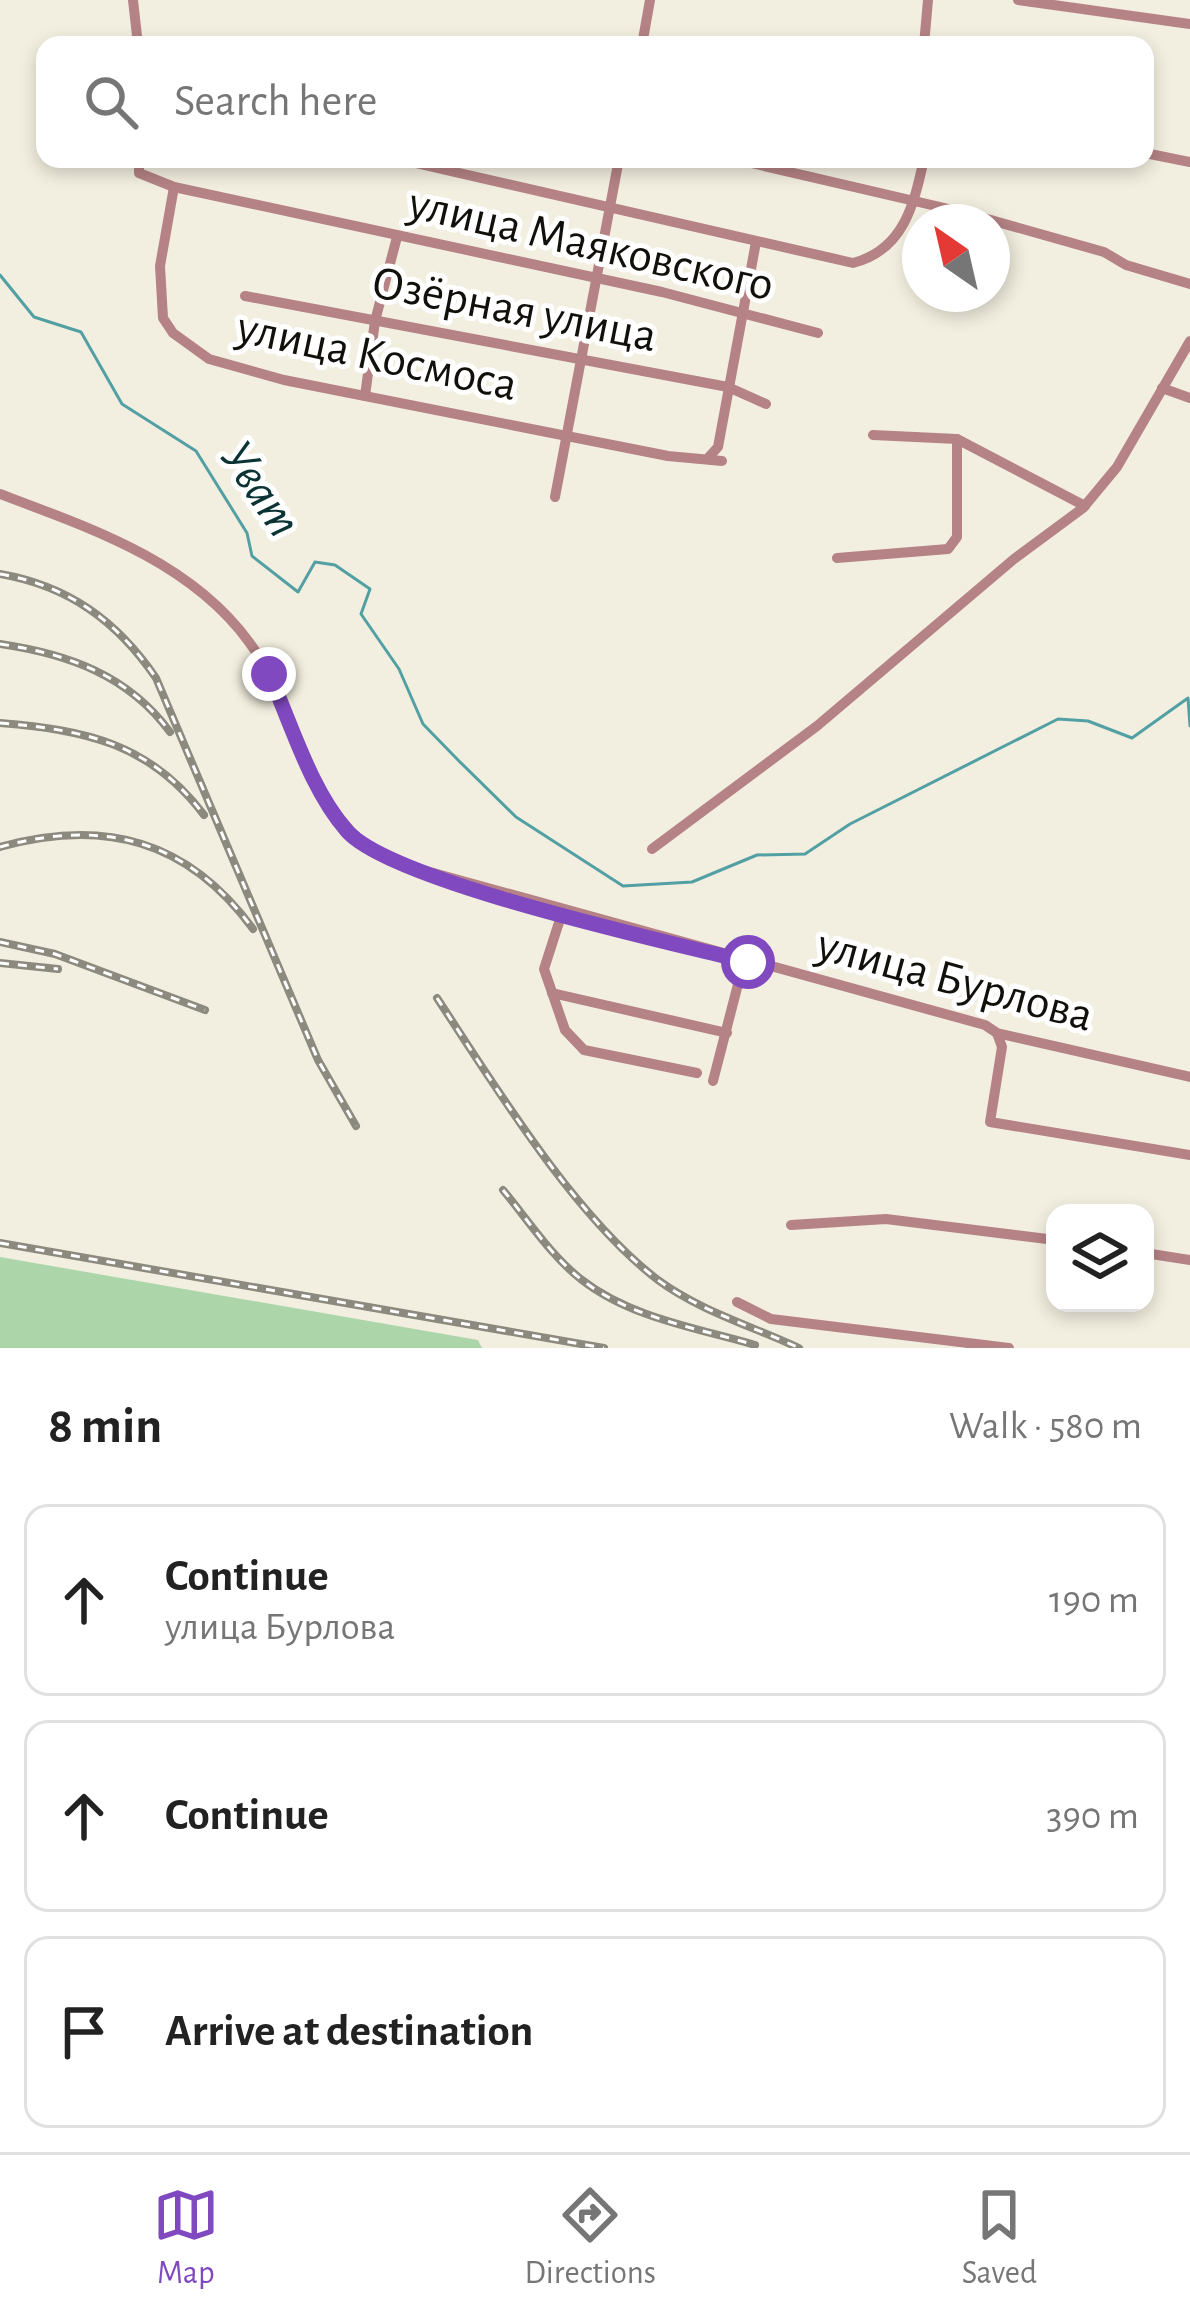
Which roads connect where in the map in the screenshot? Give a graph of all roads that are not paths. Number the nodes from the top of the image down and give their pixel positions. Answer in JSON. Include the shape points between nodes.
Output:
{"nodes":[{"id":1,"x":133,"y":0,"type":"edge"},
{"id":2,"x":650,"y":0,"type":"edge"},
{"id":3,"x":928,"y":0,"type":"edge"},
{"id":4,"x":1018,"y":0,"type":"edge"},
{"id":5,"x":1190,"y":24,"type":"edge"},
{"id":6,"x":137,"y":36,"type":"edge"},
{"id":7,"x":644,"y":36,"type":"edge"},
{"id":8,"x":925,"y":36,"type":"edge"},
{"id":9,"x":1154,"y":155,"type":"edge"},
{"id":10,"x":1190,"y":162,"type":"edge"},
{"id":11,"x":139,"y":168,"type":"edge"},
{"id":12,"x":437,"y":168,"type":"edge"},
{"id":13,"x":617,"y":168,"type":"edge"},
{"id":14,"x":772,"y":168,"type":"edge"},
{"id":15,"x":922,"y":168,"type":"edge"},
{"id":16,"x":174,"y":187,"type":"junction"},
{"id":17,"x":914,"y":202,"type":"junction"},
{"id":18,"x":608,"y":208,"type":"junction"},
{"id":19,"x":397,"y":237,"type":"junction"},
{"id":20,"x":756,"y":242,"type":"junction"},
{"id":21,"x":593,"y":280,"type":"junction"},
{"id":22,"x":1190,"y":284,"type":"edge"},
{"id":23,"x":245,"y":296,"type":"dead end"},
{"id":24,"x":739,"y":313,"type":"junction"},
{"id":25,"x":375,"y":321,"type":"junction"},
{"id":26,"x":818,"y":333,"type":"dead end"},
{"id":27,"x":1190,"y":341,"type":"edge"},
{"id":28,"x":577,"y":358,"type":"junction"},
{"id":29,"x":728,"y":387,"type":"junction"},
{"id":30,"x":1162,"y":388,"type":"junction"},
{"id":31,"x":365,"y":396,"type":"junction"},
{"id":32,"x":1190,"y":398,"type":"edge"},
{"id":33,"x":766,"y":404,"type":"dead end"},
{"id":34,"x":565,"y":433,"type":"junction"},
{"id":35,"x":873,"y":435,"type":"dead end"},
{"id":36,"x":957,"y":439,"type":"junction"},
{"id":37,"x":708,"y":458,"type":"junction"},
{"id":38,"x":722,"y":461,"type":"dead end"},
{"id":39,"x":0,"y":494,"type":"edge"},
{"id":40,"x":555,"y":497,"type":"dead end"},
{"id":41,"x":1085,"y":506,"type":"junction"},
{"id":42,"x":837,"y":558,"type":"dead end"},
{"id":43,"x":652,"y":849,"type":"dead end"},
{"id":44,"x":562,"y":913,"type":"junction"},
{"id":45,"x":744,"y":961,"type":"junction"},
{"id":46,"x":552,"y":993,"type":"junction"},
{"id":47,"x":727,"y":1033,"type":"junction"},
{"id":48,"x":997,"y":1033,"type":"junction"},
{"id":49,"x":697,"y":1073,"type":"dead end"},
{"id":50,"x":1190,"y":1077,"type":"edge"},
{"id":51,"x":713,"y":1081,"type":"dead end"},
{"id":52,"x":1190,"y":1155,"type":"edge"},
{"id":53,"x":791,"y":1225,"type":"dead end"},
{"id":54,"x":1046,"y":1239,"type":"edge"},
{"id":55,"x":1154,"y":1254,"type":"edge"},
{"id":56,"x":1190,"y":1260,"type":"edge"},
{"id":57,"x":737,"y":1302,"type":"dead end"},
{"id":58,"x":1009,"y":1348,"type":"edge"}],
"edges":[{"from":1,"to":6,"type":"street"},
{"from":2,"to":7,"type":"street"},
{"from":3,"to":8,"type":"street"},
{"from":4,"to":5,"type":"street"},
{"from":9,"to":10,"type":"street"},
{"from":11,"to":16,"type":"street","name":"улица Маяковского"},
{"from":12,"to":18,"type":"street"},
{"from":13,"to":18,"type":"street"},
{"from":14,"to":17,"type":"street"},
{"from":15,"to":17,"type":"street"},
{"from":16,"to":19,"type":"street","name":"улица Маяковского"},
{"from":16,"to":31,"type":"street","name":"улица Космоса","via":[[160,266],[163,318],[173,333],[229,368]]},
{"from":17,"to":20,"type":"street","via":[[893,240],[853,263]]},
{"from":17,"to":22,"type":"street","via":[[1104,252]]},
{"from":18,"to":20,"type":"street"},
{"from":18,"to":21,"type":"street"},
{"from":19,"to":21,"type":"street","name":"улица Маяковского"},
{"from":19,"to":25,"type":"street"},
{"from":20,"to":24,"type":"street"},
{"from":21,"to":24,"type":"street","name":"улица Маяковского"},
{"from":21,"to":28,"type":"street"},
{"from":23,"to":25,"type":"street","name":"Озёрная улица"},
{"from":24,"to":26,"type":"street","name":"улица Маяковского"},
{"from":24,"to":29,"type":"street"},
{"from":25,"to":28,"type":"street","name":"Озёрная улица"},
{"from":25,"to":31,"type":"street"},
{"from":27,"to":30,"type":"street"},
{"from":28,"to":29,"type":"street","name":"Озёрная улица"},
{"from":28,"to":34,"type":"street"},
{"from":29,"to":33,"type":"street","name":"Озёрная улица"},
{"from":29,"to":37,"type":"street","via":[[718,447]]},
{"from":30,"to":32,"type":"street"},
{"from":30,"to":41,"type":"street","via":[[1118,467]]},
{"from":31,"to":34,"type":"street","name":"улица Космоса"},
{"from":34,"to":37,"type":"street","name":"улица Космоса"},
{"from":34,"to":40,"type":"street"},
{"from":35,"to":36,"type":"street"},
{"from":36,"to":41,"type":"street"},
{"from":36,"to":42,"type":"street","via":[[957,537],[948,549]]},
{"from":37,"to":38,"type":"street","name":"улица Космоса"},
{"from":39,"to":44,"type":"street","name":"улица Бурлова","via":[[144,555],[228,615],[269,674],[332,812],[370,850]]},
{"from":41,"to":43,"type":"street","via":[[817,726]]},
{"from":44,"to":45,"type":"street","name":"улица Бурлова"},
{"from":44,"to":46,"type":"street","via":[[544,969]]},
{"from":45,"to":47,"type":"street"},
{"from":45,"to":48,"type":"street","name":"улица Бурлова"},
{"from":46,"to":47,"type":"street"},
{"from":46,"to":49,"type":"street","via":[[565,1030],[584,1050]]},
{"from":47,"to":51,"type":"street"},
{"from":48,"to":50,"type":"street","name":"улица Бурлова"},
{"from":48,"to":52,"type":"street","via":[[1002,1047],[990,1122]]},
{"from":53,"to":54,"type":"street","via":[[886,1219]]},
{"from":55,"to":56,"type":"street"},
{"from":57,"to":58,"type":"street","via":[[771,1319]]}]}
